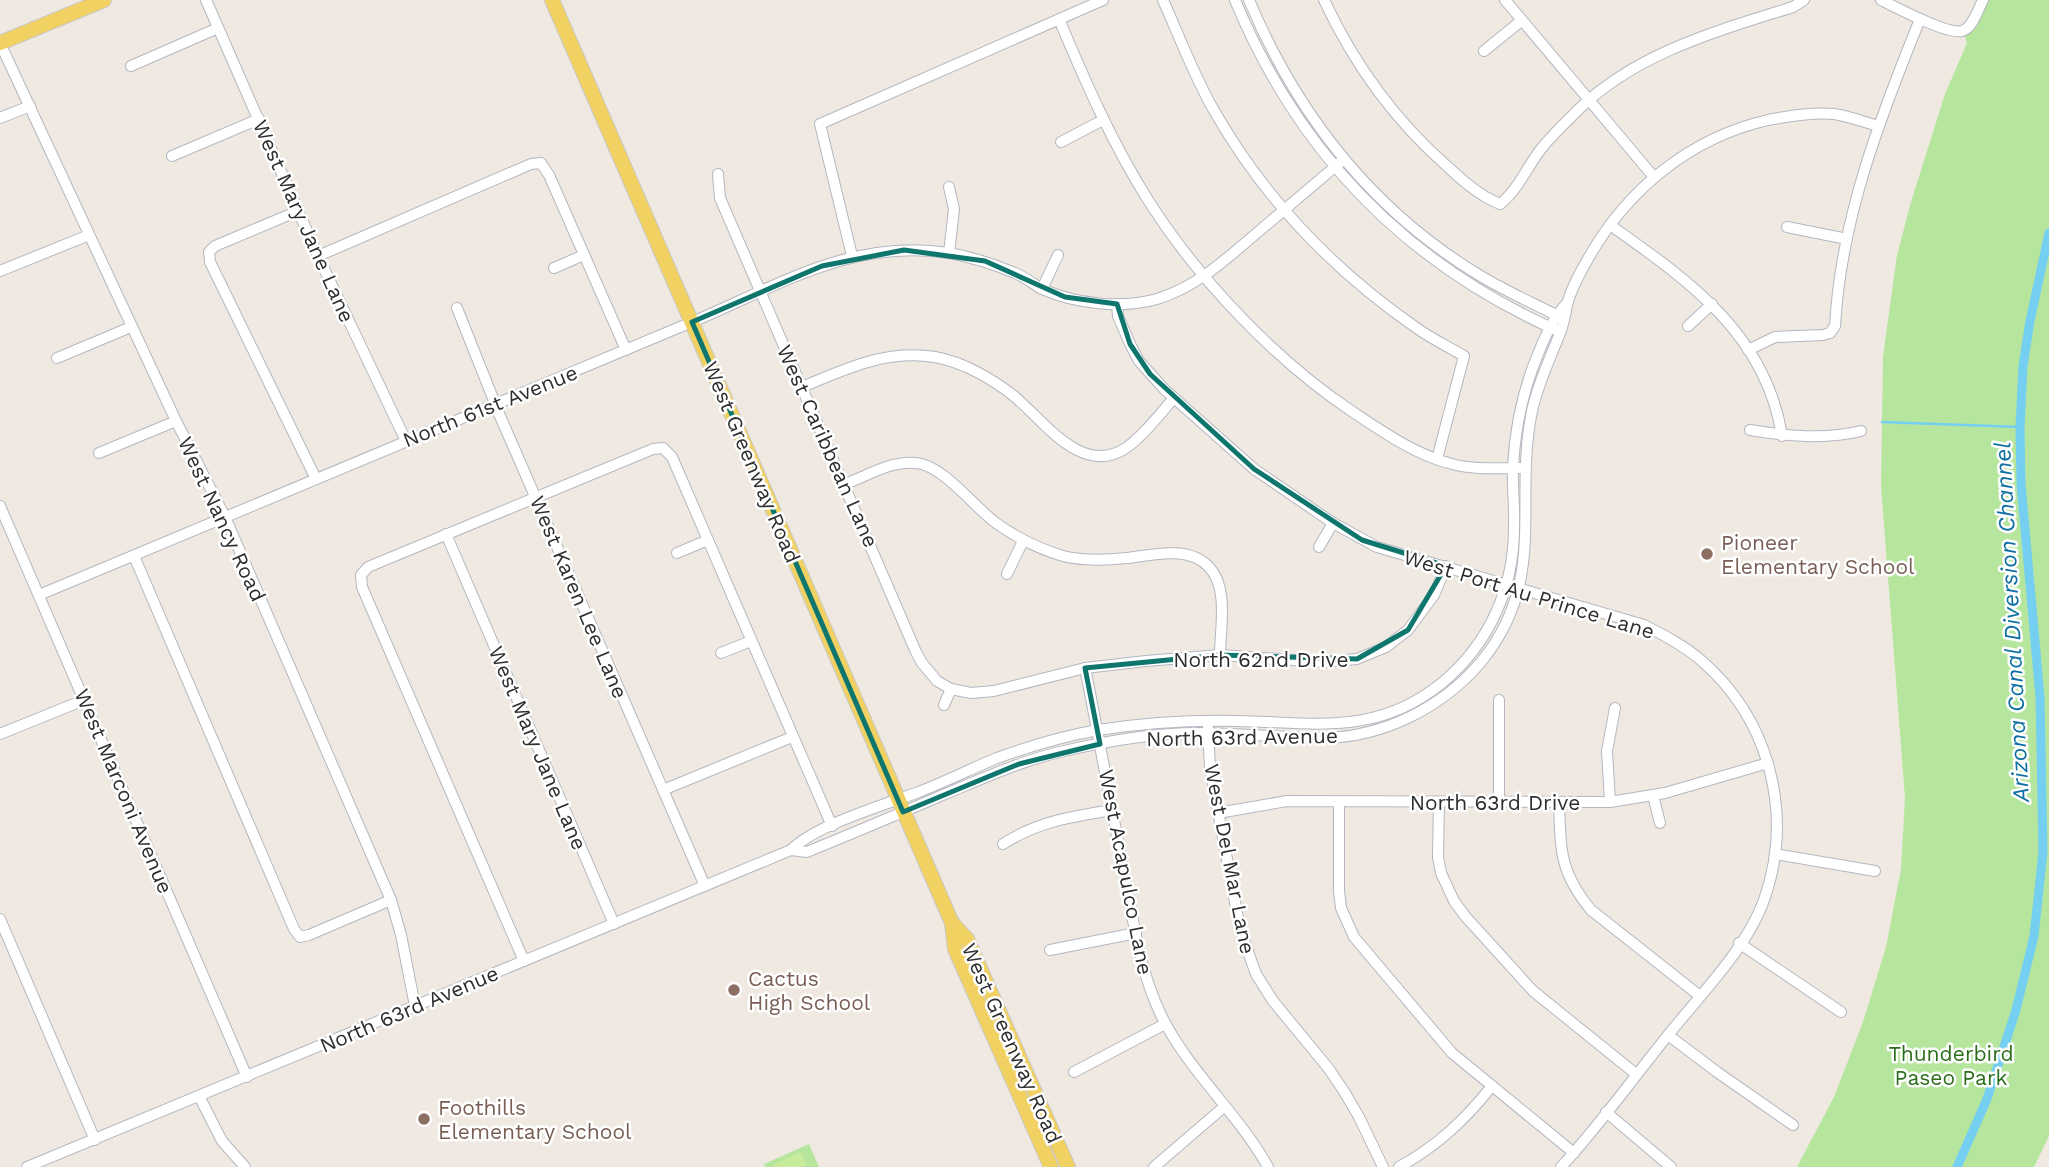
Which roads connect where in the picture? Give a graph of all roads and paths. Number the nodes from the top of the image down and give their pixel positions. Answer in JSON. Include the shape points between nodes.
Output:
{"nodes":[{"id":1,"x":104,"y":0,"type":"edge"},
{"id":2,"x":206,"y":0,"type":"edge"},
{"id":3,"x":552,"y":0,"type":"edge"},
{"id":4,"x":1103,"y":0,"type":"edge"},
{"id":5,"x":1163,"y":0,"type":"edge"},
{"id":6,"x":1235,"y":0,"type":"edge"},
{"id":7,"x":1249,"y":0,"type":"edge"},
{"id":8,"x":1324,"y":0,"type":"edge"},
{"id":9,"x":1505,"y":0,"type":"edge"},
{"id":10,"x":1804,"y":0,"type":"edge"},
{"id":11,"x":1881,"y":0,"type":"edge"},
{"id":12,"x":1983,"y":0,"type":"edge"},
{"id":13,"x":1059,"y":19,"type":"junction"},
{"id":14,"x":1920,"y":19,"type":"junction"},
{"id":15,"x":1521,"y":21,"type":"junction"},
{"id":16,"x":218,"y":28,"type":"junction"},
{"id":17,"x":0,"y":43,"type":"edge"},
{"id":18,"x":1484,"y":51,"type":"dead end"},
{"id":19,"x":131,"y":66,"type":"dead end"},
{"id":20,"x":1589,"y":101,"type":"junction"},
{"id":21,"x":30,"y":106,"type":"junction"},
{"id":22,"x":0,"y":118,"type":"edge"},
{"id":23,"x":259,"y":119,"type":"junction"},
{"id":24,"x":1103,"y":120,"type":"junction"},
{"id":25,"x":1878,"y":126,"type":"junction"},
{"id":26,"x":1061,"y":142,"type":"dead end"},
{"id":27,"x":172,"y":156,"type":"dead end"},
{"id":28,"x":1339,"y":164,"type":"junction"},
{"id":29,"x":718,"y":174,"type":"dead end"},
{"id":30,"x":1653,"y":176,"type":"junction"},
{"id":31,"x":949,"y":187,"type":"dead end"},
{"id":32,"x":1283,"y":210,"type":"junction"},
{"id":33,"x":298,"y":211,"type":"junction"},
{"id":34,"x":1610,"y":225,"type":"junction"},
{"id":35,"x":1787,"y":227,"type":"dead end"},
{"id":36,"x":89,"y":234,"type":"junction"},
{"id":37,"x":1847,"y":239,"type":"junction"},
{"id":38,"x":948,"y":253,"type":"junction"},
{"id":39,"x":584,"y":255,"type":"junction"},
{"id":40,"x":1058,"y":255,"type":"dead end"},
{"id":41,"x":318,"y":256,"type":"junction"},
{"id":42,"x":852,"y":256,"type":"junction"},
{"id":43,"x":554,"y":268,"type":"dead end"},
{"id":44,"x":0,"y":271,"type":"edge"},
{"id":45,"x":1205,"y":276,"type":"junction"},
{"id":46,"x":1042,"y":289,"type":"junction"},
{"id":47,"x":761,"y":293,"type":"junction"},
{"id":48,"x":1117,"y":304,"type":"junction"},
{"id":49,"x":1712,"y":304,"type":"junction"},
{"id":50,"x":457,"y":307,"type":"dead end"},
{"id":51,"x":1560,"y":317,"type":"junction"},
{"id":52,"x":692,"y":322,"type":"junction"},
{"id":53,"x":1688,"y":326,"type":"dead end"},
{"id":54,"x":131,"y":327,"type":"junction"},
{"id":55,"x":1555,"y":330,"type":"junction"},
{"id":56,"x":626,"y":350,"type":"junction"},
{"id":57,"x":1748,"y":350,"type":"junction"},
{"id":58,"x":57,"y":358,"type":"dead end"},
{"id":59,"x":802,"y":387,"type":"junction"},
{"id":60,"x":1174,"y":398,"type":"junction"},
{"id":61,"x":496,"y":404,"type":"junction"},
{"id":62,"x":176,"y":421,"type":"junction"},
{"id":63,"x":1750,"y":430,"type":"dead end"},
{"id":64,"x":1861,"y":431,"type":"dead end"},
{"id":65,"x":1782,"y":436,"type":"junction"},
{"id":66,"x":406,"y":441,"type":"junction"},
{"id":67,"x":99,"y":453,"type":"dead end"},
{"id":68,"x":1437,"y":459,"type":"junction"},
{"id":69,"x":1513,"y":468,"type":"junction"},
{"id":70,"x":1525,"y":468,"type":"junction"},
{"id":71,"x":316,"y":479,"type":"junction"},
{"id":72,"x":845,"y":484,"type":"junction"},
{"id":73,"x":537,"y":499,"type":"junction"},
{"id":74,"x":0,"y":506,"type":"edge"},
{"id":75,"x":225,"y":517,"type":"junction"},
{"id":76,"x":1333,"y":523,"type":"junction"},
{"id":77,"x":446,"y":534,"type":"junction"},
{"id":78,"x":708,"y":540,"type":"junction"},
{"id":79,"x":1514,"y":540,"type":"junction"},
{"id":80,"x":1023,"y":541,"type":"junction"},
{"id":81,"x":1526,"y":542,"type":"junction"},
{"id":82,"x":1319,"y":547,"type":"dead end"},
{"id":83,"x":677,"y":553,"type":"dead end"},
{"id":84,"x":134,"y":555,"type":"junction"},
{"id":85,"x":1446,"y":566,"type":"junction"},
{"id":86,"x":1007,"y":574,"type":"dead end"},
{"id":87,"x":1507,"y":584,"type":"junction"},
{"id":88,"x":1519,"y":589,"type":"junction"},
{"id":89,"x":39,"y":595,"type":"junction"},
{"id":90,"x":751,"y":640,"type":"junction"},
{"id":91,"x":721,"y":653,"type":"dead end"},
{"id":92,"x":1220,"y":655,"type":"junction"},
{"id":93,"x":1085,"y":668,"type":"junction"},
{"id":94,"x":951,"y":689,"type":"junction"},
{"id":95,"x":84,"y":699,"type":"junction"},
{"id":96,"x":1499,"y":700,"type":"dead end"},
{"id":97,"x":944,"y":705,"type":"dead end"},
{"id":98,"x":1615,"y":708,"type":"dead end"},
{"id":99,"x":1208,"y":721,"type":"junction"},
{"id":100,"x":1098,"y":731,"type":"junction"},
{"id":101,"x":1208,"y":733,"type":"junction"},
{"id":102,"x":0,"y":734,"type":"edge"},
{"id":103,"x":792,"y":737,"type":"junction"},
{"id":104,"x":1100,"y":744,"type":"junction"},
{"id":105,"x":1768,"y":763,"type":"junction"},
{"id":106,"x":663,"y":790,"type":"junction"},
{"id":107,"x":1653,"y":795,"type":"junction"},
{"id":108,"x":1339,"y":802,"type":"junction"},
{"id":109,"x":1439,"y":802,"type":"junction"},
{"id":110,"x":1610,"y":802,"type":"junction"},
{"id":111,"x":1499,"y":803,"type":"junction"},
{"id":112,"x":1559,"y":803,"type":"junction"},
{"id":113,"x":901,"y":805,"type":"junction"},
{"id":114,"x":1112,"y":810,"type":"junction"},
{"id":115,"x":1218,"y":813,"type":"junction"},
{"id":116,"x":1660,"y":823,"type":"dead end"},
{"id":117,"x":832,"y":826,"type":"junction"},
{"id":118,"x":1003,"y":844,"type":"dead end"},
{"id":119,"x":791,"y":850,"type":"junction"},
{"id":120,"x":1775,"y":854,"type":"junction"},
{"id":121,"x":1875,"y":871,"type":"dead end"},
{"id":122,"x":705,"y":886,"type":"junction"},
{"id":123,"x":391,"y":901,"type":"junction"},
{"id":124,"x":0,"y":919,"type":"edge"},
{"id":125,"x":952,"y":923,"type":"junction"},
{"id":126,"x":614,"y":924,"type":"junction"},
{"id":127,"x":1136,"y":933,"type":"junction"},
{"id":128,"x":1740,"y":943,"type":"junction"},
{"id":129,"x":1050,"y":950,"type":"dead end"},
{"id":130,"x":524,"y":961,"type":"junction"},
{"id":131,"x":1700,"y":996,"type":"junction"},
{"id":132,"x":415,"y":1006,"type":"junction"},
{"id":133,"x":1841,"y":1012,"type":"dead end"},
{"id":134,"x":1166,"y":1024,"type":"junction"},
{"id":135,"x":1668,"y":1035,"type":"junction"},
{"id":136,"x":1074,"y":1072,"type":"dead end"},
{"id":137,"x":1636,"y":1074,"type":"junction"},
{"id":138,"x":247,"y":1077,"type":"junction"},
{"id":139,"x":1492,"y":1086,"type":"junction"},
{"id":140,"x":199,"y":1096,"type":"junction"},
{"id":141,"x":1225,"y":1106,"type":"junction"},
{"id":142,"x":1027,"y":1111,"type":"junction"},
{"id":143,"x":1043,"y":1111,"type":"junction"},
{"id":144,"x":1606,"y":1112,"type":"junction"},
{"id":145,"x":1793,"y":1125,"type":"dead end"},
{"id":146,"x":95,"y":1140,"type":"junction"},
{"id":147,"x":1574,"y":1153,"type":"junction"},
{"id":148,"x":33,"y":1166,"type":"edge"},
{"id":149,"x":245,"y":1167,"type":"edge"},
{"id":150,"x":1051,"y":1167,"type":"edge"},
{"id":151,"x":1068,"y":1167,"type":"edge"},
{"id":152,"x":1154,"y":1167,"type":"edge"},
{"id":153,"x":1268,"y":1167,"type":"edge"},
{"id":154,"x":1382,"y":1167,"type":"edge"},
{"id":155,"x":1399,"y":1167,"type":"edge"},
{"id":156,"x":1562,"y":1167,"type":"edge"},
{"id":157,"x":1671,"y":1167,"type":"edge"}],
"edges":[{"from":1,"to":17,"type":"main road"},
{"from":2,"to":16,"type":"street","name":"West Mary Jane Lane"},
{"from":3,"to":52,"type":"main road","name":"West Greenway Road"},
{"from":4,"to":13,"type":"street"},
{"from":5,"to":32,"type":"street","via":[[1212,107]]},
{"from":6,"to":28,"type":"street","via":[[1282,96]]},
{"from":7,"to":28,"type":"street","via":[[1283,72]]},
{"from":8,"to":20,"type":"street","via":[[1388,107],[1443,163],[1489,200],[1500,204],[1510,196],[1542,149]]},
{"from":9,"to":15,"type":"street"},
{"from":10,"to":20,"type":"street","via":[[1675,47],[1615,80]]},
{"from":11,"to":14,"type":"street"},
{"from":12,"to":14,"type":"street","via":[[1963,31]]},
{"from":13,"to":24,"type":"street"},
{"from":13,"to":42,"type":"street","via":[[820,124]]},
{"from":14,"to":25,"type":"street"},
{"from":15,"to":18,"type":"street"},
{"from":15,"to":20,"type":"street"},
{"from":16,"to":19,"type":"street"},
{"from":16,"to":23,"type":"street","name":"West Mary Jane Lane"},
{"from":17,"to":21,"type":"street","name":"West Nancy Road"},
{"from":20,"to":30,"type":"street"},
{"from":21,"to":22,"type":"street"},
{"from":21,"to":36,"type":"street","name":"West Nancy Road"},
{"from":23,"to":27,"type":"street"},
{"from":23,"to":33,"type":"street","name":"West Mary Jane Lane"},
{"from":24,"to":26,"type":"street"},
{"from":24,"to":45,"type":"street","via":[[1149,202]]},
{"from":25,"to":30,"type":"street","name":"North 63rd Avenue","via":[[1835,114],[1781,117],[1736,129],[1701,145]]},
{"from":25,"to":37,"type":"street"},
{"from":28,"to":32,"type":"street","name":"North 61st Avenue"},
{"from":28,"to":51,"type":"street","via":[[1437,247],[1495,285]]},
{"from":28,"to":55,"type":"street","via":[[1387,222],[1438,263],[1472,287]]},
{"from":29,"to":47,"type":"street","name":"West Caribbean Lane","via":[[720,198]]},
{"from":30,"to":34,"type":"street","name":"North 63rd Avenue"},
{"from":31,"to":38,"type":"street","via":[[954,209]]},
{"from":32,"to":45,"type":"street","name":"North 61st Avenue"},
{"from":32,"to":68,"type":"street","via":[[1378,298],[1419,330],[1464,356]]},
{"from":33,"to":41,"type":"street","name":"West Mary Jane Lane"},
{"from":33,"to":71,"type":"street","via":[[209,252]]},
{"from":34,"to":49,"type":"street","via":[[1670,267]]},
{"from":34,"to":51,"type":"street","name":"North 63rd Avenue","via":[[1588,258]]},
{"from":35,"to":37,"type":"street"},
{"from":36,"to":44,"type":"street"},
{"from":36,"to":54,"type":"street","name":"West Nancy Road"},
{"from":37,"to":57,"type":"street","via":[[1835,326],[1830,333],[1775,337]]},
{"from":38,"to":42,"type":"street","name":"North 61st Avenue","via":[[904,250]]},
{"from":38,"to":46,"type":"street","name":"North 61st Avenue","via":[[985,261]]},
{"from":39,"to":41,"type":"street","via":[[541,163],[421,209]]},
{"from":39,"to":43,"type":"street"},
{"from":39,"to":56,"type":"street"},
{"from":40,"to":46,"type":"street"},
{"from":41,"to":66,"type":"street","name":"West Mary Jane Lane"},
{"from":42,"to":47,"type":"street","name":"North 61st Avenue"},
{"from":45,"to":48,"type":"street","name":"North 61st Avenue","via":[[1158,299]]},
{"from":45,"to":68,"type":"street","via":[[1244,320],[1334,400]]},
{"from":46,"to":48,"type":"street","name":"North 61st Avenue"},
{"from":47,"to":52,"type":"street","name":"North 61st Avenue"},
{"from":47,"to":59,"type":"street","name":"West Caribbean Lane"},
{"from":48,"to":60,"type":"street","name":"West Port Au Prince Lane","via":[[1139,361]]},
{"from":49,"to":53,"type":"street"},
{"from":49,"to":57,"type":"street"},
{"from":50,"to":61,"type":"street","name":"West Karen Lee Lane"},
{"from":51,"to":55,"type":"street","name":"North 63rd Avenue"},
{"from":52,"to":56,"type":"street","name":"North 61st Avenue"},
{"from":52,"to":113,"type":"main road","name":"West Greenway Road"},
{"from":54,"to":58,"type":"street"},
{"from":54,"to":62,"type":"street","name":"West Nancy Road"},
{"from":55,"to":69,"type":"street","name":"North 63rd Avenue","via":[[1531,373],[1520,412]]},
{"from":55,"to":70,"type":"street","name":"North 63rd Avenue","via":[[1537,391]]},
{"from":56,"to":61,"type":"street","name":"North 61st Avenue"},
{"from":57,"to":65,"type":"street","via":[[1772,397]]},
{"from":59,"to":60,"type":"street","via":[[874,359],[937,357],[977,372],[1014,396],[1072,448],[1086,454],[1125,448]]},
{"from":59,"to":72,"type":"street","name":"West Caribbean Lane"},
{"from":60,"to":76,"type":"street","name":"West Port Au Prince Lane","via":[[1254,469]]},
{"from":61,"to":66,"type":"street","name":"North 61st Avenue"},
{"from":61,"to":73,"type":"street","name":"West Karen Lee Lane"},
{"from":62,"to":67,"type":"street"},
{"from":62,"to":75,"type":"street","name":"West Nancy Road"},
{"from":63,"to":65,"type":"street"},
{"from":64,"to":65,"type":"street"},
{"from":66,"to":71,"type":"street","name":"North 61st Avenue"},
{"from":68,"to":69,"type":"street","via":[[1469,468]]},
{"from":69,"to":70,"type":"street"},
{"from":69,"to":79,"type":"street","name":"North 63rd Avenue"},
{"from":70,"to":81,"type":"street","name":"North 63rd Avenue"},
{"from":71,"to":75,"type":"street","name":"North 61st Avenue"},
{"from":72,"to":80,"type":"street","via":[[904,463],[928,465]]},
{"from":72,"to":94,"type":"street","name":"West Caribbean Lane","via":[[922,663]]},
{"from":73,"to":77,"type":"street"},
{"from":73,"to":78,"type":"street","via":[[663,448],[672,457]]},
{"from":73,"to":106,"type":"street","name":"West Karen Lee Lane"},
{"from":74,"to":89,"type":"street","name":"West Marconi Avenue"},
{"from":75,"to":84,"type":"street","name":"North 61st Avenue"},
{"from":75,"to":123,"type":"street","name":"West Nancy Road"},
{"from":76,"to":82,"type":"street"},
{"from":76,"to":85,"type":"street","name":"West Port Au Prince Lane","via":[[1377,547]]},
{"from":77,"to":126,"type":"street","name":"West Mary Jane Lane"},
{"from":77,"to":130,"type":"street","via":[[368,567],[361,575],[362,587]]},
{"from":78,"to":83,"type":"street"},
{"from":78,"to":90,"type":"street"},
{"from":79,"to":81,"type":"street"},
{"from":79,"to":87,"type":"street","name":"North 63rd Avenue"},
{"from":80,"to":86,"type":"street"},
{"from":80,"to":92,"type":"street","via":[[1070,558],[1125,559],[1161,553],[1203,562],[1220,590]]},
{"from":81,"to":88,"type":"street","name":"North 63rd Avenue"},
{"from":84,"to":89,"type":"street","name":"North 61st Avenue"},
{"from":84,"to":123,"type":"street","via":[[294,929],[300,937],[309,936]]},
{"from":85,"to":87,"type":"street","name":"West Port Au Prince Lane"},
{"from":85,"to":92,"type":"street","name":"North 62nd Drive","via":[[1434,595],[1408,630],[1386,647],[1357,659],[1324,662]]},
{"from":87,"to":88,"type":"street","name":"West Port Au Prince Lane"},
{"from":87,"to":99,"type":"street","name":"North 63rd Avenue","via":[[1473,651],[1442,682],[1403,707],[1328,725]]},
{"from":88,"to":101,"type":"street","name":"North 63rd Avenue","via":[[1499,635],[1478,666],[1448,694],[1408,718],[1339,737]]},
{"from":88,"to":105,"type":"street","name":"West Port Au Prince Lane","via":[[1644,625],[1680,645],[1718,676],[1741,705]]},
{"from":89,"to":95,"type":"street","name":"West Marconi Avenue"},
{"from":90,"to":91,"type":"street"},
{"from":90,"to":103,"type":"street"},
{"from":92,"to":93,"type":"street","name":"North 62nd Drive"},
{"from":93,"to":94,"type":"street","name":"North 62nd Drive","via":[[993,691],[971,694]]},
{"from":93,"to":100,"type":"street","name":"West Acapulco Lane"},
{"from":94,"to":97,"type":"street"},
{"from":95,"to":102,"type":"street"},
{"from":95,"to":138,"type":"street","name":"West Marconi Avenue"},
{"from":96,"to":111,"type":"street"},
{"from":98,"to":110,"type":"street","via":[[1607,751]]},
{"from":99,"to":100,"type":"street","name":"North 63rd Avenue"},
{"from":99,"to":101,"type":"street","name":"West Del Mar Lane"},
{"from":100,"to":104,"type":"street","name":"West Acapulco Lane"},
{"from":100,"to":113,"type":"street","name":"North 63rd Avenue","via":[[1010,754]]},
{"from":101,"to":104,"type":"street","name":"North 63rd Avenue"},
{"from":101,"to":115,"type":"street","name":"West Del Mar Lane"},
{"from":103,"to":106,"type":"street"},
{"from":103,"to":117,"type":"street"},
{"from":104,"to":113,"type":"street","name":"North 63rd Avenue","via":[[1058,752]]},
{"from":104,"to":114,"type":"street","name":"West Acapulco Lane"},
{"from":105,"to":107,"type":"street","name":"North 63rd Drive"},
{"from":105,"to":120,"type":"street","name":"West Port Au Prince Lane","via":[[1776,808]]},
{"from":106,"to":122,"type":"street","name":"West Karen Lee Lane"},
{"from":107,"to":110,"type":"street","name":"North 63rd Drive"},
{"from":107,"to":116,"type":"street"},
{"from":108,"to":109,"type":"street","name":"North 63rd Drive"},
{"from":108,"to":115,"type":"street","name":"North 63rd Drive","via":[[1287,802]]},
{"from":108,"to":139,"type":"street","via":[[1339,891],[1354,937],[1439,1039]]},
{"from":109,"to":111,"type":"street","name":"North 63rd Drive"},
{"from":109,"to":137,"type":"street","via":[[1441,873],[1465,916],[1533,991]]},
{"from":110,"to":112,"type":"street","name":"North 63rd Drive"},
{"from":111,"to":112,"type":"street","name":"North 63rd Drive"},
{"from":112,"to":131,"type":"street","via":[[1562,858],[1577,892],[1591,910]]},
{"from":113,"to":117,"type":"street","name":"North 63rd Avenue"},
{"from":113,"to":119,"type":"street","name":"North 63rd Avenue","via":[[807,852]]},
{"from":113,"to":125,"type":"main road","name":"West Greenway Road"},
{"from":114,"to":118,"type":"street","via":[[1046,822]]},
{"from":114,"to":127,"type":"street","name":"West Acapulco Lane"},
{"from":115,"to":154,"type":"street","name":"West Del Mar Lane","via":[[1240,929],[1256,974],[1345,1093]]},
{"from":117,"to":119,"type":"street","name":"North 63rd Avenue","via":[[801,839]]},
{"from":119,"to":122,"type":"street","name":"North 63rd Avenue"},
{"from":120,"to":121,"type":"street"},
{"from":120,"to":128,"type":"street","name":"West Port Au Prince Lane","via":[[1763,901]]},
{"from":122,"to":126,"type":"street","name":"North 63rd Avenue"},
{"from":123,"to":132,"type":"street","name":"West Nancy Road"},
{"from":124,"to":146,"type":"street"},
{"from":125,"to":142,"type":"main road","name":"West Greenway Road","via":[[955,949]]},
{"from":125,"to":143,"type":"main road","name":"West Greenway Road","via":[[967,939]]},
{"from":126,"to":130,"type":"street","name":"North 63rd Avenue"},
{"from":127,"to":129,"type":"street"},
{"from":127,"to":134,"type":"street","name":"West Acapulco Lane","via":[[1147,983]]},
{"from":128,"to":131,"type":"street","name":"West Port Au Prince Lane"},
{"from":128,"to":133,"type":"street"},
{"from":130,"to":132,"type":"street","name":"North 63rd Avenue"},
{"from":131,"to":135,"type":"street","name":"West Port Au Prince Lane"},
{"from":132,"to":138,"type":"street","name":"North 63rd Avenue"},
{"from":134,"to":136,"type":"street"},
{"from":134,"to":141,"type":"street","name":"West Acapulco Lane"},
{"from":135,"to":137,"type":"street","name":"West Port Au Prince Lane"},
{"from":135,"to":145,"type":"street"},
{"from":137,"to":144,"type":"street","name":"West Port Au Prince Lane"},
{"from":138,"to":140,"type":"street","name":"North 63rd Avenue"},
{"from":139,"to":147,"type":"street"},
{"from":139,"to":155,"type":"street","via":[[1444,1139]]},
{"from":140,"to":146,"type":"street","name":"North 63rd Avenue"},
{"from":140,"to":149,"type":"street","via":[[222,1141]]},
{"from":141,"to":152,"type":"street"},
{"from":141,"to":153,"type":"street","name":"West Acapulco Lane"},
{"from":142,"to":143,"type":"main road"},
{"from":142,"to":150,"type":"main road","name":"West Greenway Road"},
{"from":143,"to":151,"type":"main road","name":"West Greenway Road"},
{"from":144,"to":147,"type":"street","name":"West Port Au Prince Lane"},
{"from":144,"to":157,"type":"street"},
{"from":146,"to":148,"type":"street","name":"North 63rd Avenue"},
{"from":147,"to":156,"type":"street","name":"West Port Au Prince Lane"}]}
